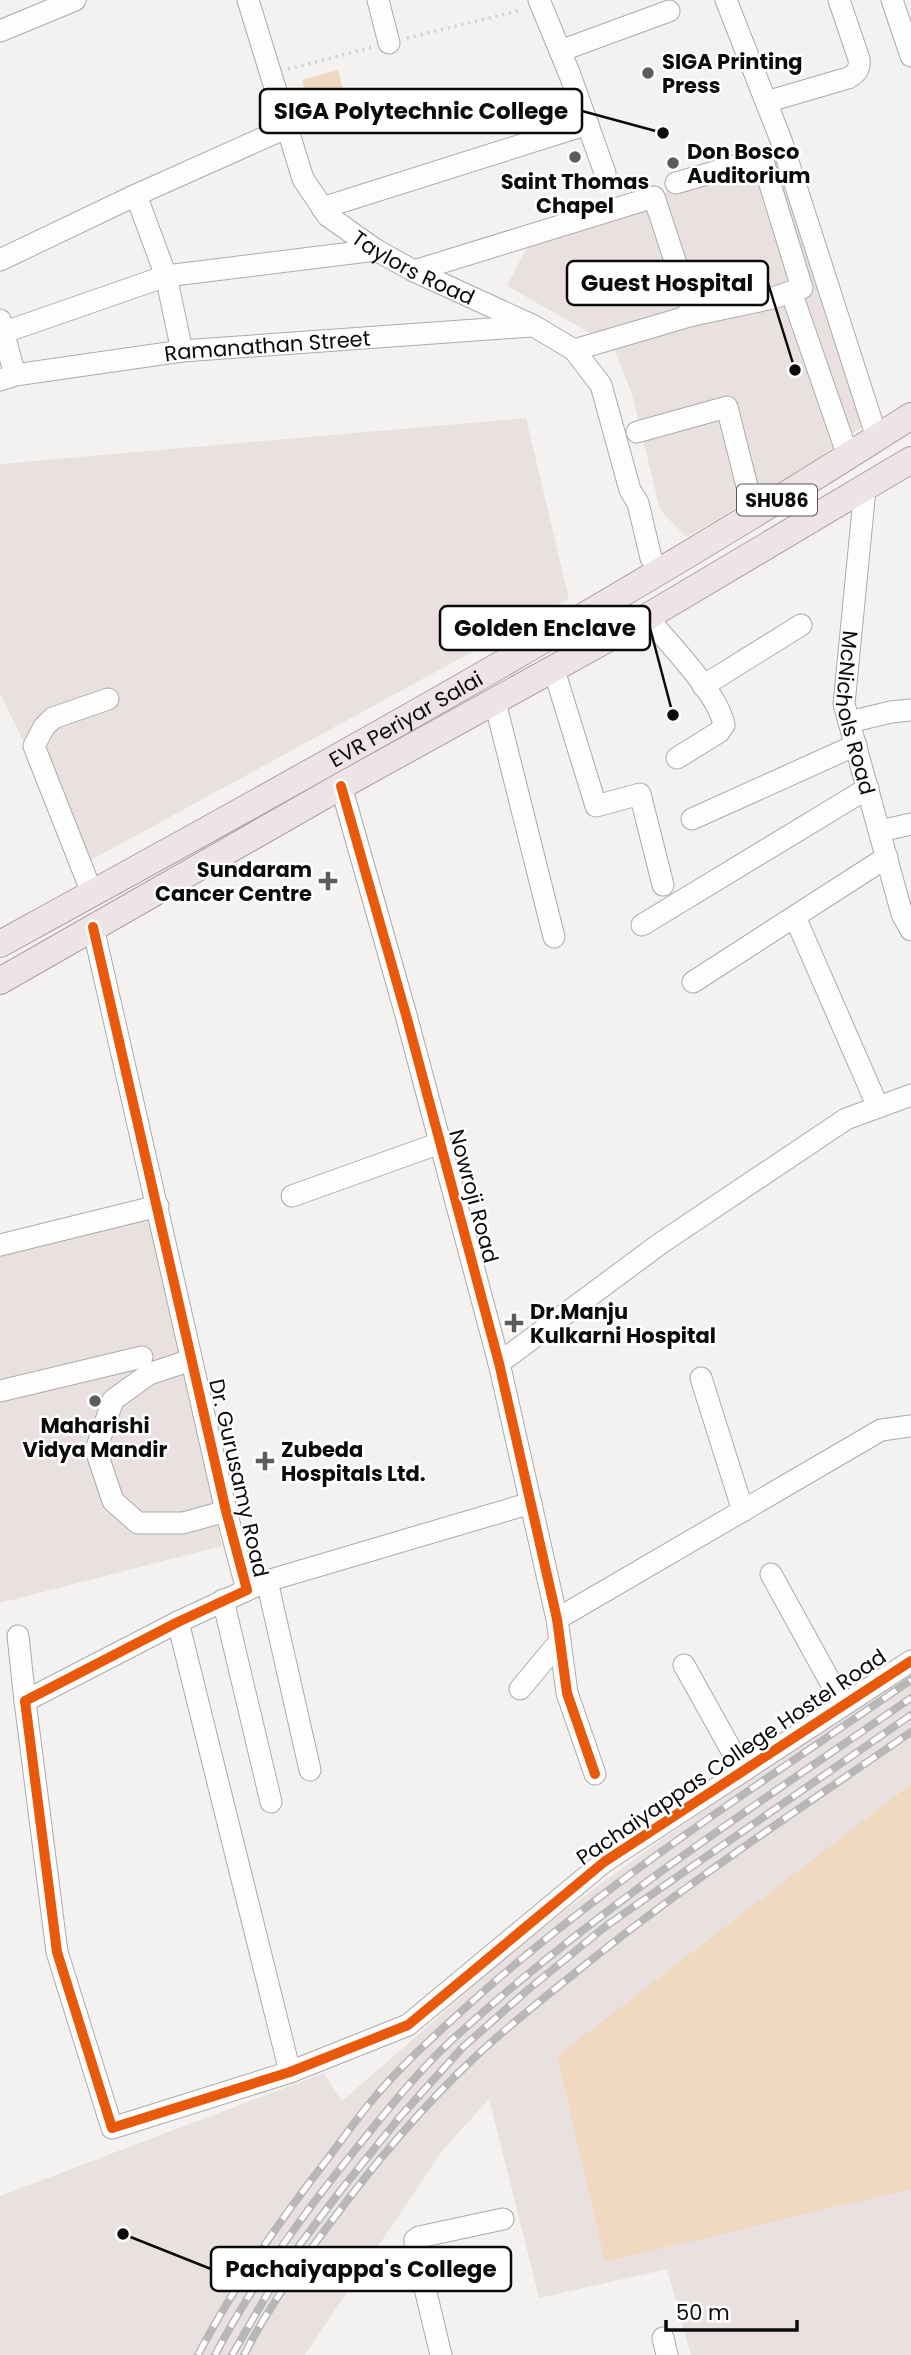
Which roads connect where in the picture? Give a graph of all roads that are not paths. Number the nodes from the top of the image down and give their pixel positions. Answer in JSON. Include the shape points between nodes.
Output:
{"nodes":[{"id":1,"x":75,"y":0,"type":"edge"},
{"id":2,"x":248,"y":0,"type":"edge"},
{"id":3,"x":378,"y":0,"type":"edge"},
{"id":4,"x":726,"y":0,"type":"edge"},
{"id":5,"x":839,"y":0,"type":"edge"},
{"id":6,"x":892,"y":0,"type":"edge"},
{"id":7,"x":547,"y":2,"type":"edge"},
{"id":8,"x":669,"y":11,"type":"dead end"},
{"id":9,"x":0,"y":31,"type":"edge"},
{"id":10,"x":389,"y":43,"type":"dead end"},
{"id":11,"x":560,"y":51,"type":"junction"},
{"id":12,"x":911,"y":56,"type":"edge"},
{"id":13,"x":766,"y":102,"type":"junction"},
{"id":14,"x":588,"y":124,"type":"junction"},
{"id":15,"x":288,"y":127,"type":"junction"},
{"id":16,"x":605,"y":173,"type":"dead end"},
{"id":17,"x":676,"y":183,"type":"dead end"},
{"id":18,"x":136,"y":195,"type":"junction"},
{"id":19,"x":323,"y":208,"type":"junction"},
{"id":20,"x":376,"y":250,"type":"junction"},
{"id":21,"x":0,"y":260,"type":"edge"},
{"id":22,"x":414,"y":271,"type":"junction"},
{"id":23,"x":166,"y":276,"type":"junction"},
{"id":24,"x":795,"y":303,"type":"dead end"},
{"id":25,"x":693,"y":315,"type":"junction"},
{"id":26,"x":2,"y":325,"type":"edge"},
{"id":27,"x":534,"y":326,"type":"junction"},
{"id":28,"x":574,"y":350,"type":"junction"},
{"id":29,"x":182,"y":351,"type":"junction"},
{"id":30,"x":7,"y":378,"type":"edge"},
{"id":31,"x":911,"y":416,"type":"edge"},
{"id":32,"x":637,"y":432,"type":"dead end"},
{"id":33,"x":877,"y":438,"type":"junction"},
{"id":34,"x":848,"y":457,"type":"junction"},
{"id":35,"x":911,"y":460,"type":"edge"},
{"id":36,"x":865,"y":489,"type":"junction"},
{"id":37,"x":630,"y":490,"type":"junction"},
{"id":38,"x":754,"y":514,"type":"junction"},
{"id":39,"x":669,"y":567,"type":"junction"},
{"id":40,"x":643,"y":583,"type":"junction"},
{"id":41,"x":652,"y":614,"type":"junction"},
{"id":42,"x":801,"y":625,"type":"dead end"},
{"id":43,"x":554,"y":670,"type":"junction"},
{"id":44,"x":703,"y":686,"type":"junction"},
{"id":45,"x":108,"y":699,"type":"dead end"},
{"id":46,"x":495,"y":702,"type":"junction"},
{"id":47,"x":911,"y":710,"type":"edge"},
{"id":48,"x":849,"y":722,"type":"junction"},
{"id":49,"x":856,"y":745,"type":"junction"},
{"id":50,"x":677,"y":758,"type":"dead end"},
{"id":51,"x":341,"y":786,"type":"junction"},
{"id":52,"x":867,"y":788,"type":"junction"},
{"id":53,"x":692,"y":819,"type":"dead end"},
{"id":54,"x":911,"y":824,"type":"edge"},
{"id":55,"x":880,"y":831,"type":"junction"},
{"id":56,"x":887,"y":857,"type":"junction"},
{"id":57,"x":663,"y":886,"type":"dead end"},
{"id":58,"x":92,"y":893,"type":"junction"},
{"id":59,"x":795,"y":916,"type":"junction"},
{"id":60,"x":642,"y":925,"type":"dead end"},
{"id":61,"x":93,"y":927,"type":"junction"},
{"id":62,"x":911,"y":930,"type":"edge"},
{"id":63,"x":554,"y":937,"type":"dead end"},
{"id":64,"x":0,"y":944,"type":"edge"},
{"id":65,"x":0,"y":981,"type":"edge"},
{"id":66,"x":693,"y":982,"type":"dead end"},
{"id":67,"x":911,"y":1095,"type":"edge"},
{"id":68,"x":878,"y":1107,"type":"junction"},
{"id":69,"x":440,"y":1143,"type":"junction"},
{"id":70,"x":292,"y":1196,"type":"dead end"},
{"id":71,"x":158,"y":1206,"type":"junction"},
{"id":72,"x":0,"y":1245,"type":"edge"},
{"id":73,"x":142,"y":1357,"type":"dead end"},
{"id":74,"x":191,"y":1360,"type":"junction"},
{"id":75,"x":499,"y":1363,"type":"junction"},
{"id":76,"x":701,"y":1378,"type":"dead end"},
{"id":77,"x":0,"y":1391,"type":"edge"},
{"id":78,"x":911,"y":1426,"type":"edge"},
{"id":79,"x":531,"y":1503,"type":"junction"},
{"id":80,"x":226,"y":1511,"type":"junction"},
{"id":81,"x":743,"y":1511,"type":"junction"},
{"id":82,"x":771,"y":1574,"type":"dead end"},
{"id":83,"x":267,"y":1581,"type":"junction"},
{"id":84,"x":247,"y":1590,"type":"junction"},
{"id":85,"x":223,"y":1600,"type":"junction"},
{"id":86,"x":557,"y":1619,"type":"junction"},
{"id":87,"x":178,"y":1622,"type":"junction"},
{"id":88,"x":18,"y":1636,"type":"dead end"},
{"id":89,"x":560,"y":1641,"type":"junction"},
{"id":90,"x":911,"y":1661,"type":"edge"},
{"id":91,"x":684,"y":1665,"type":"dead end"},
{"id":92,"x":520,"y":1689,"type":"dead end"},
{"id":93,"x":25,"y":1701,"type":"junction"},
{"id":94,"x":843,"y":1705,"type":"junction"},
{"id":95,"x":310,"y":1770,"type":"dead end"},
{"id":96,"x":743,"y":1771,"type":"junction"},
{"id":97,"x":595,"y":1774,"type":"dead end"},
{"id":98,"x":271,"y":1802,"type":"dead end"},
{"id":99,"x":290,"y":2072,"type":"junction"},
{"id":100,"x":503,"y":2218,"type":"dead end"},
{"id":101,"x":441,"y":2355,"type":"edge"}],
"edges":[{"from":1,"to":9,"type":"street"},
{"from":2,"to":15,"type":"street","name":"Taylors Road"},
{"from":3,"to":10,"type":"street"},
{"from":4,"to":13,"type":"street"},
{"from":5,"to":13,"type":"street","via":[[859,59],[856,74]]},
{"from":6,"to":12,"type":"street"},
{"from":7,"to":11,"type":"street"},
{"from":8,"to":11,"type":"street"},
{"from":11,"to":14,"type":"street"},
{"from":13,"to":33,"type":"street"},
{"from":14,"to":16,"type":"street"},
{"from":14,"to":19,"type":"street"},
{"from":15,"to":18,"type":"street"},
{"from":15,"to":19,"type":"street","name":"Taylors Road","via":[[303,179]]},
{"from":17,"to":25,"type":"street","via":[[762,158],[802,288]]},
{"from":18,"to":21,"type":"street"},
{"from":18,"to":23,"type":"street"},
{"from":19,"to":20,"type":"street","name":"Taylors Road"},
{"from":20,"to":22,"type":"street","name":"Taylors Road"},
{"from":20,"to":23,"type":"street"},
{"from":22,"to":25,"type":"street","via":[[654,197]]},
{"from":22,"to":27,"type":"street","name":"Taylors Road"},
{"from":23,"to":26,"type":"street"},
{"from":23,"to":29,"type":"street"},
{"from":24,"to":34,"type":"street"},
{"from":25,"to":28,"type":"street"},
{"from":26,"to":30,"type":"street"},
{"from":27,"to":28,"type":"street","name":"Taylors Road"},
{"from":27,"to":29,"type":"street","name":"Ramanathan Street"},
{"from":28,"to":37,"type":"street","name":"Taylors Road","via":[[601,385]]},
{"from":29,"to":30,"type":"street","name":"Ramanathan Street"},
{"from":31,"to":33,"type":"main road","name":"EVR Periyar Salai","number":"SHU86"},
{"from":32,"to":38,"type":"street","via":[[727,407]]},
{"from":33,"to":34,"type":"main road","name":"EVR Periyar Salai","number":"SHU86"},
{"from":34,"to":38,"type":"main road","name":"EVR Periyar Salai","number":"SHU86"},
{"from":35,"to":36,"type":"main road","name":"EVR Periyar Salai","number":"SHU86"},
{"from":36,"to":41,"type":"main road","name":"EVR Periyar Salai","number":"SHU86"},
{"from":36,"to":48,"type":"street","name":"McNichols Road","via":[[844,704]]},
{"from":37,"to":39,"type":"street","name":"Taylors Road","via":[[638,503],[651,558]]},
{"from":37,"to":40,"type":"street","name":"Taylors Road","via":[[627,505]]},
{"from":38,"to":39,"type":"main road","name":"EVR Periyar Salai","number":"SHU86"},
{"from":39,"to":40,"type":"main road","name":"EVR Periyar Salai","number":"SHU86"},
{"from":40,"to":41,"type":"street","name":"Taylors Road"},
{"from":40,"to":58,"type":"main road","name":"EVR Periyar Salai","number":"SHU86"},
{"from":41,"to":43,"type":"main road","name":"EVR Periyar Salai","number":"SHU86"},
{"from":41,"to":44,"type":"street","name":"Taylors Road"},
{"from":42,"to":44,"type":"street"},
{"from":43,"to":46,"type":"main road","name":"EVR Periyar Salai","number":"SHU86"},
{"from":43,"to":57,"type":"street","via":[[596,806],[640,794]]},
{"from":44,"to":50,"type":"street","name":"Taylors Road","via":[[719,708],[724,725]]},
{"from":45,"to":58,"type":"street","via":[[53,718],[34,747]]},
{"from":46,"to":51,"type":"main road","name":"EVR Periyar Salai","number":"SHU86"},
{"from":46,"to":63,"type":"street"},
{"from":47,"to":48,"type":"street"},
{"from":48,"to":49,"type":"street","name":"McNichols Road"},
{"from":49,"to":52,"type":"street","name":"McNichols Road"},
{"from":49,"to":53,"type":"street"},
{"from":51,"to":61,"type":"main road","name":"EVR Periyar Salai","number":"SHU86"},
{"from":51,"to":69,"type":"street","name":"Nowroji Road"},
{"from":52,"to":55,"type":"street","name":"McNichols Road"},
{"from":52,"to":60,"type":"street"},
{"from":54,"to":55,"type":"street"},
{"from":55,"to":56,"type":"street","name":"McNichols Road"},
{"from":56,"to":59,"type":"street"},
{"from":56,"to":62,"type":"street","name":"McNichols Road","via":[[902,914]]},
{"from":58,"to":64,"type":"main road","name":"EVR Periyar Salai","number":"SHU86"},
{"from":59,"to":66,"type":"street"},
{"from":59,"to":68,"type":"street"},
{"from":61,"to":65,"type":"main road","name":"EVR Periyar Salai","number":"SHU86"},
{"from":61,"to":71,"type":"street","name":"Dr. Gurusamy Road"},
{"from":67,"to":68,"type":"street"},
{"from":68,"to":75,"type":"street","via":[[846,1119],[673,1236]]},
{"from":69,"to":70,"type":"street"},
{"from":69,"to":75,"type":"street","name":"Nowroji Road"},
{"from":71,"to":72,"type":"street"},
{"from":71,"to":74,"type":"street","name":"Dr. Gurusamy Road"},
{"from":73,"to":77,"type":"street"},
{"from":74,"to":80,"type":"street","name":"Dr. Gurusamy Road"},
{"from":74,"to":80,"type":"street","via":[[149,1374],[113,1400],[96,1450],[113,1501],[138,1523],[183,1523]]},
{"from":75,"to":79,"type":"street","name":"Nowroji Road"},
{"from":76,"to":81,"type":"street"},
{"from":78,"to":81,"type":"street","via":[[881,1430]]},
{"from":79,"to":83,"type":"street"},
{"from":79,"to":86,"type":"street","name":"Nowroji Road"},
{"from":80,"to":84,"type":"street","name":"Dr. Gurusamy Road"},
{"from":81,"to":86,"type":"street"},
{"from":82,"to":94,"type":"street"},
{"from":83,"to":84,"type":"street"},
{"from":83,"to":95,"type":"street"},
{"from":84,"to":85,"type":"street","name":"Dr. Gurusamy Road"},
{"from":85,"to":87,"type":"street","name":"Dr. Gurusamy Road"},
{"from":85,"to":98,"type":"street"},
{"from":86,"to":89,"type":"street","name":"Nowroji Road"},
{"from":87,"to":93,"type":"street","name":"Dr. Gurusamy Road"},
{"from":87,"to":99,"type":"street"},
{"from":88,"to":93,"type":"street"},
{"from":89,"to":92,"type":"street"},
{"from":89,"to":97,"type":"street","name":"Nowroji Road","via":[[567,1693]]},
{"from":90,"to":94,"type":"street","name":"Pachaiyappas College Hostel Road"},
{"from":91,"to":96,"type":"street"},
{"from":93,"to":99,"type":"street","name":"Pachaiyappas College Hostel Road","via":[[57,1952],[112,2128]]},
{"from":94,"to":96,"type":"street","name":"Pachaiyappas College Hostel Road"},
{"from":96,"to":99,"type":"street","name":"Pachaiyappas College Hostel Road","via":[[604,1862],[408,2025]]},
{"from":100,"to":101,"type":"street","via":[[415,2240]]}]}
